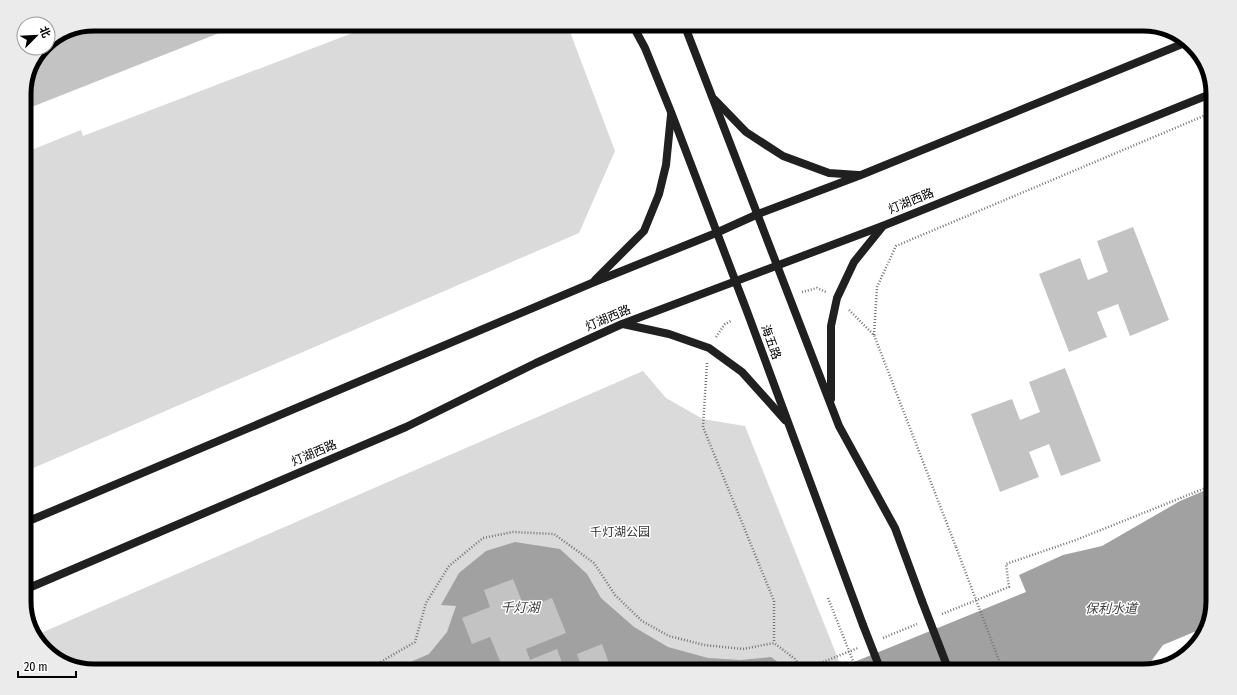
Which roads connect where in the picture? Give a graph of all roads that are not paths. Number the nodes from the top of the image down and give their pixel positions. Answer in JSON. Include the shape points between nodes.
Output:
{"nodes":[{"id":1,"x":636,"y":31,"type":"edge"},
{"id":2,"x":687,"y":31,"type":"edge"},
{"id":3,"x":1181,"y":44,"type":"edge"},
{"id":4,"x":1206,"y":97,"type":"edge"},
{"id":5,"x":713,"y":98,"type":"junction"},
{"id":6,"x":671,"y":112,"type":"junction"},
{"id":7,"x":861,"y":175,"type":"junction"},
{"id":8,"x":758,"y":214,"type":"junction"},
{"id":9,"x":885,"y":224,"type":"junction"},
{"id":10,"x":716,"y":233,"type":"junction"},
{"id":11,"x":777,"y":265,"type":"junction"},
{"id":12,"x":735,"y":281,"type":"junction"},
{"id":13,"x":592,"y":282,"type":"junction"},
{"id":14,"x":622,"y":324,"type":"junction"},
{"id":15,"x":831,"y":404,"type":"junction"},
{"id":16,"x":789,"y":424,"type":"junction"},
{"id":17,"x":31,"y":520,"type":"edge"},
{"id":18,"x":31,"y":587,"type":"edge"},
{"id":19,"x":878,"y":664,"type":"edge"},
{"id":20,"x":946,"y":664,"type":"edge"}],
"edges":[{"from":1,"to":6,"type":"main road","name":"海五路"},
{"from":2,"to":5,"type":"main road"},
{"from":3,"to":7,"type":"main road"},
{"from":4,"to":9,"type":"main road","name":"灯湖西路"},
{"from":5,"to":7,"type":"main road","via":[[746,132],[783,156],[829,173]]},
{"from":5,"to":8,"type":"main road"},
{"from":6,"to":10,"type":"main road","name":"海五路"},
{"from":6,"to":13,"type":"main road","via":[[666,165],[659,194],[644,231]]},
{"from":7,"to":8,"type":"main road"},
{"from":8,"to":10,"type":"main road"},
{"from":8,"to":11,"type":"main road"},
{"from":9,"to":11,"type":"main road","name":"灯湖西路"},
{"from":9,"to":15,"type":"main road","via":[[854,262],[837,298],[830,326]]},
{"from":10,"to":12,"type":"main road","name":"海五路"},
{"from":10,"to":13,"type":"main road"},
{"from":11,"to":12,"type":"main road","name":"灯湖西路"},
{"from":11,"to":15,"type":"main road"},
{"from":12,"to":14,"type":"main road","name":"灯湖西路"},
{"from":12,"to":16,"type":"main road","name":"海五路"},
{"from":13,"to":17,"type":"main road"},
{"from":14,"to":16,"type":"main road","via":[[668,334],[709,348],[742,372]]},
{"from":14,"to":18,"type":"main road","name":"灯湖西路","via":[[406,427]]},
{"from":15,"to":20,"type":"main road","bridge":true,"via":[[839,426],[895,528]]},
{"from":16,"to":19,"type":"main road","name":"海五路","bridge":true}]}
